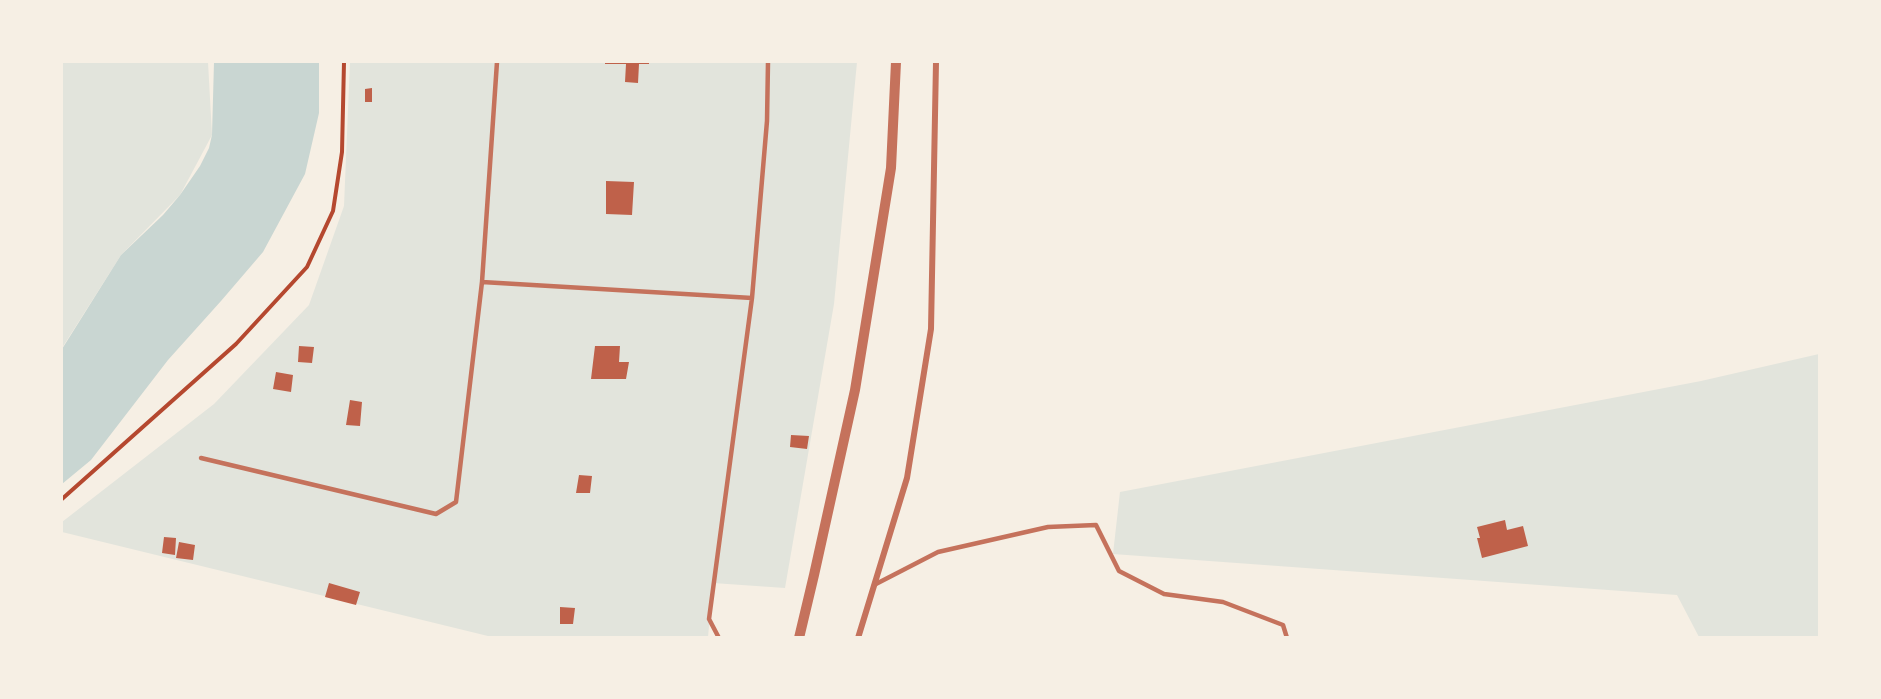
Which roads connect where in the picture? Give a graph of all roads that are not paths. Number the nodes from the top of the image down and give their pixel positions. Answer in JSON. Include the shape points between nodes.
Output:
{"nodes":[{"id":1,"x":496,"y":62,"type":"edge"},
{"id":2,"x":768,"y":62,"type":"edge"},
{"id":3,"x":896,"y":62,"type":"edge"},
{"id":4,"x":936,"y":62,"type":"edge"},
{"id":5,"x":482,"y":282,"type":"junction"},
{"id":6,"x":752,"y":298,"type":"junction"},
{"id":7,"x":201,"y":458,"type":"dead end"},
{"id":8,"x":874,"y":585,"type":"junction"},
{"id":9,"x":719,"y":638,"type":"edge"},
{"id":10,"x":799,"y":638,"type":"edge"},
{"id":11,"x":858,"y":638,"type":"edge"},
{"id":12,"x":1287,"y":638,"type":"edge"}],
"edges":[{"from":1,"to":5,"type":"lane"},
{"from":2,"to":6,"type":"lane"},
{"from":3,"to":10,"type":"street","via":[[891,168],[855,390]]},
{"from":4,"to":8,"type":"street","via":[[931,329],[907,478]]},
{"from":5,"to":6,"type":"lane"},
{"from":5,"to":7,"type":"lane","via":[[456,502],[436,514]]},
{"from":6,"to":9,"type":"lane","via":[[709,619]]},
{"from":8,"to":11,"type":"street"},
{"from":8,"to":12,"type":"lane","via":[[938,552],[1048,528],[1096,525],[1119,571],[1164,594],[1223,602],[1283,625]]}]}
